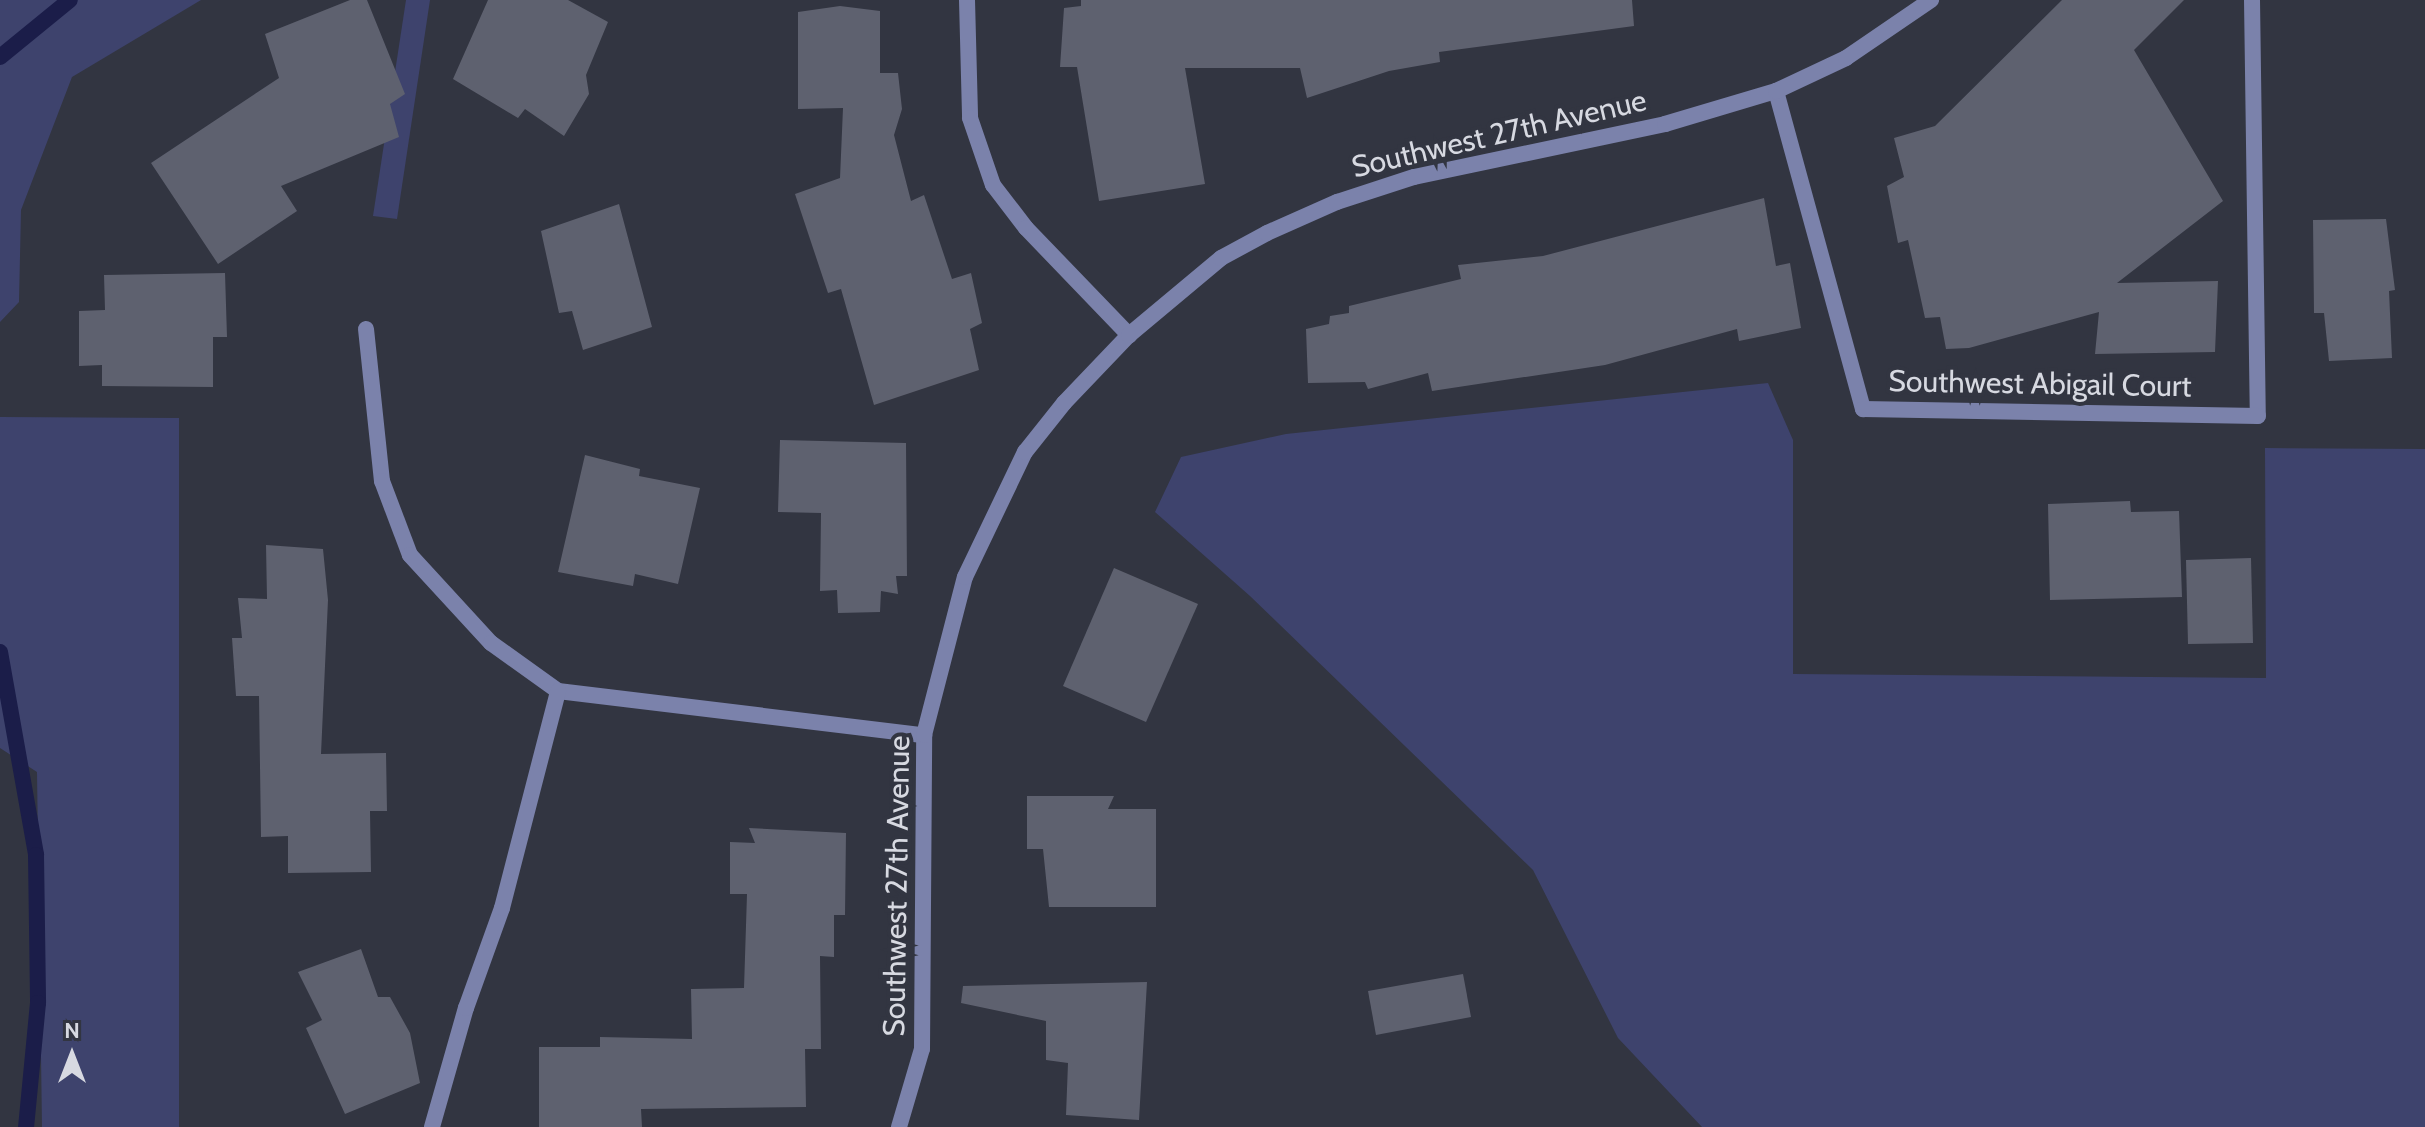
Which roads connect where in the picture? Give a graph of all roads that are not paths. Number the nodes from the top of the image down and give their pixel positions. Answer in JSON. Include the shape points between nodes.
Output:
{"nodes":[{"id":1,"x":967,"y":0,"type":"edge"},
{"id":2,"x":1931,"y":0,"type":"edge"},
{"id":3,"x":2252,"y":0,"type":"edge"},
{"id":4,"x":1776,"y":91,"type":"junction"},
{"id":5,"x":366,"y":329,"type":"dead end"},
{"id":6,"x":1129,"y":335,"type":"junction"},
{"id":7,"x":558,"y":691,"type":"junction"},
{"id":8,"x":924,"y":735,"type":"junction"},
{"id":9,"x":432,"y":1127,"type":"edge"},
{"id":10,"x":899,"y":1127,"type":"edge"}],
"edges":[{"from":1,"to":6,"type":"street","via":[[970,118],[993,185],[1026,228]]},
{"from":2,"to":4,"type":"street","name":"Southwest 27th Avenue","via":[[1846,58]]},
{"from":3,"to":4,"type":"street","name":"Southwest Abigail Court","via":[[2258,416],[1863,409]]},
{"from":4,"to":6,"type":"street","name":"Southwest 27th Avenue","via":[[1665,124],[1414,177],[1337,202],[1221,258]]},
{"from":5,"to":7,"type":"street","via":[[382,481],[410,555],[480,633]]},
{"from":6,"to":8,"type":"street","name":"Southwest 27th Avenue","via":[[1025,452],[993,510],[965,577]]},
{"from":7,"to":8,"type":"street"},
{"from":7,"to":9,"type":"street","via":[[502,908]]},
{"from":8,"to":10,"type":"street","name":"Southwest 27th Avenue","via":[[922,1049]]}]}
